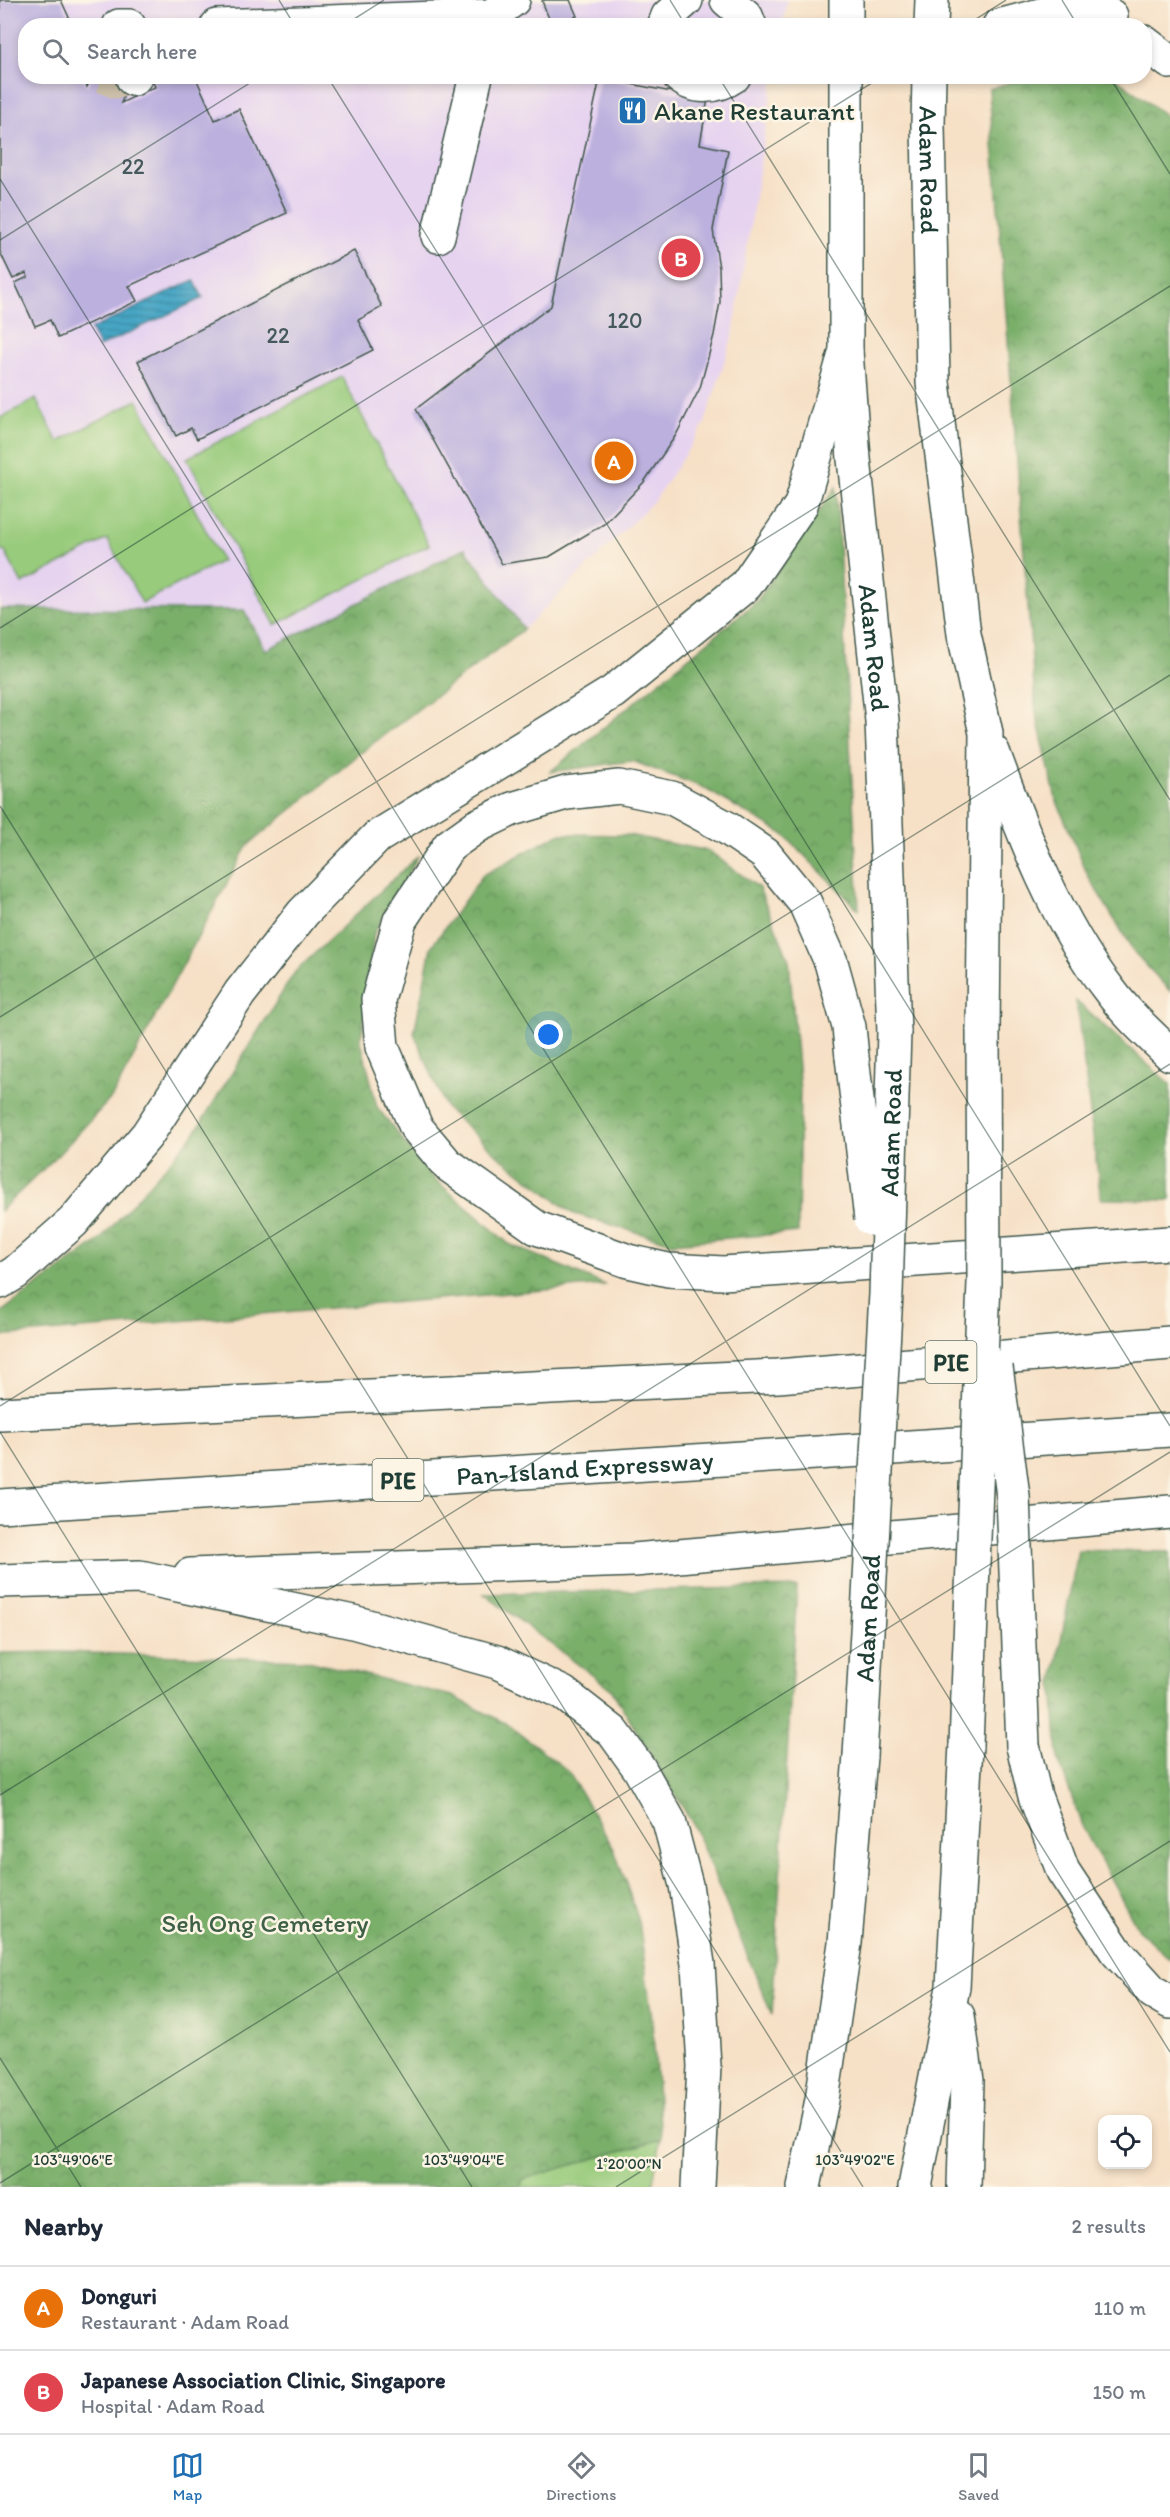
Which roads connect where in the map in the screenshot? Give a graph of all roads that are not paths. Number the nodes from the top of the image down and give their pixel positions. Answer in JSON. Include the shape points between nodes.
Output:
{"nodes":[{"id":1,"x":686,"y":0,"type":"edge"},
{"id":2,"x":727,"y":0,"type":"edge"},
{"id":3,"x":846,"y":0,"type":"edge"},
{"id":4,"x":932,"y":0,"type":"edge"},
{"id":5,"x":497,"y":14,"type":"edge"},
{"id":6,"x":1108,"y":14,"type":"edge"},
{"id":7,"x":403,"y":18,"type":"edge"},
{"id":8,"x":668,"y":18,"type":"edge"},
{"id":9,"x":747,"y":18,"type":"edge"},
{"id":10,"x":846,"y":18,"type":"edge"},
{"id":11,"x":931,"y":18,"type":"edge"},
{"id":12,"x":1029,"y":18,"type":"edge"},
{"id":13,"x":1152,"y":48,"type":"edge"},
{"id":14,"x":1170,"y":62,"type":"edge"},
{"id":15,"x":474,"y":84,"type":"edge"},
{"id":16,"x":695,"y":84,"type":"edge"},
{"id":17,"x":716,"y":84,"type":"edge"},
{"id":18,"x":846,"y":84,"type":"edge"},
{"id":19,"x":929,"y":84,"type":"edge"},
{"id":20,"x":438,"y":236,"type":"dead end"},
{"id":21,"x":846,"y":351,"type":"junction"},
{"id":22,"x":986,"y":733,"type":"junction"},
{"id":23,"x":1170,"y":1054,"type":"edge"},
{"id":24,"x":1170,"y":1243,"type":"edge"},
{"id":25,"x":0,"y":1281,"type":"edge"},
{"id":26,"x":984,"y":1282,"type":"junction"},
{"id":27,"x":886,"y":1294,"type":"junction"},
{"id":28,"x":1170,"y":1343,"type":"edge"},
{"id":29,"x":0,"y":1414,"type":"edge"},
{"id":30,"x":1170,"y":1430,"type":"edge"},
{"id":31,"x":0,"y":1506,"type":"edge"},
{"id":32,"x":1170,"y":1512,"type":"edge"},
{"id":33,"x":140,"y":1577,"type":"junction"},
{"id":34,"x":0,"y":1581,"type":"edge"},
{"id":35,"x":953,"y":1987,"type":"junction"},
{"id":36,"x":1170,"y":2002,"type":"edge"},
{"id":37,"x":699,"y":2187,"type":"edge"},
{"id":38,"x":804,"y":2187,"type":"edge"},
{"id":39,"x":915,"y":2187,"type":"edge"},
{"id":40,"x":964,"y":2187,"type":"edge"}],
"edges":[{"from":1,"to":8,"type":"main road"},
{"from":2,"to":9,"type":"main road"},
{"from":3,"to":10,"type":"main road"},
{"from":4,"to":11,"type":"main road"},
{"from":5,"to":7,"type":"main road"},
{"from":6,"to":12,"type":"main road","via":[[1048,13]]},
{"from":13,"to":14,"type":"main road"},
{"from":15,"to":20,"type":"main road"},
{"from":16,"to":17,"type":"main road"},
{"from":18,"to":21,"type":"main road","name":"Adam Road"},
{"from":19,"to":22,"type":"main road","name":"Adam Road","via":[[933,382],[964,634]]},
{"from":21,"to":25,"type":"main road","via":[[801,505],[746,585],[613,692],[377,837],[303,913],[240,993],[147,1135],[73,1222],[15,1273]]},
{"from":21,"to":27,"type":"main road","name":"Adam Road","bridge":true,"via":[[882,721],[894,1032]]},
{"from":22,"to":23,"type":"main road","via":[[1025,840],[1070,929],[1110,991]]},
{"from":22,"to":26,"type":"main road","name":"Adam Road","bridge":true},
{"from":24,"to":27,"type":"main road","bridge":true,"via":[[723,1273],[668,1270],[628,1261],[537,1228],[447,1164],[416,1127],[382,1047],[378,1000],[400,920],[449,846],[512,808],[566,793],[619,787],[672,798],[765,854],[805,903],[831,962],[849,1026],[868,1203]]},
{"from":26,"to":35,"type":"main road","name":"Adam Road","bridge":true},
{"from":26,"to":36,"type":"main road","bridge":true,"via":[[1013,1496],[1023,1746],[1035,1796],[1063,1872],[1116,1951],[1153,1992]]},
{"from":27,"to":38,"type":"main road","name":"Adam Road","bridge":true,"via":[[860,1756],[845,1943],[822,2100]]},
{"from":28,"to":29,"type":"main road","number":"PIE","via":[[778,1376]]},
{"from":30,"to":31,"type":"main road","name":"Pan-Island Expressway","number":"PIE"},
{"from":32,"to":33,"type":"main road","via":[[634,1560]]},
{"from":33,"to":34,"type":"main road"},
{"from":33,"to":37,"type":"main road","via":[[353,1622],[497,1662],[563,1693],[613,1732],[669,1821],[686,1885],[698,1964],[704,2066]]},
{"from":35,"to":39,"type":"main road"},
{"from":35,"to":40,"type":"main road","via":[[967,2081]]}]}
